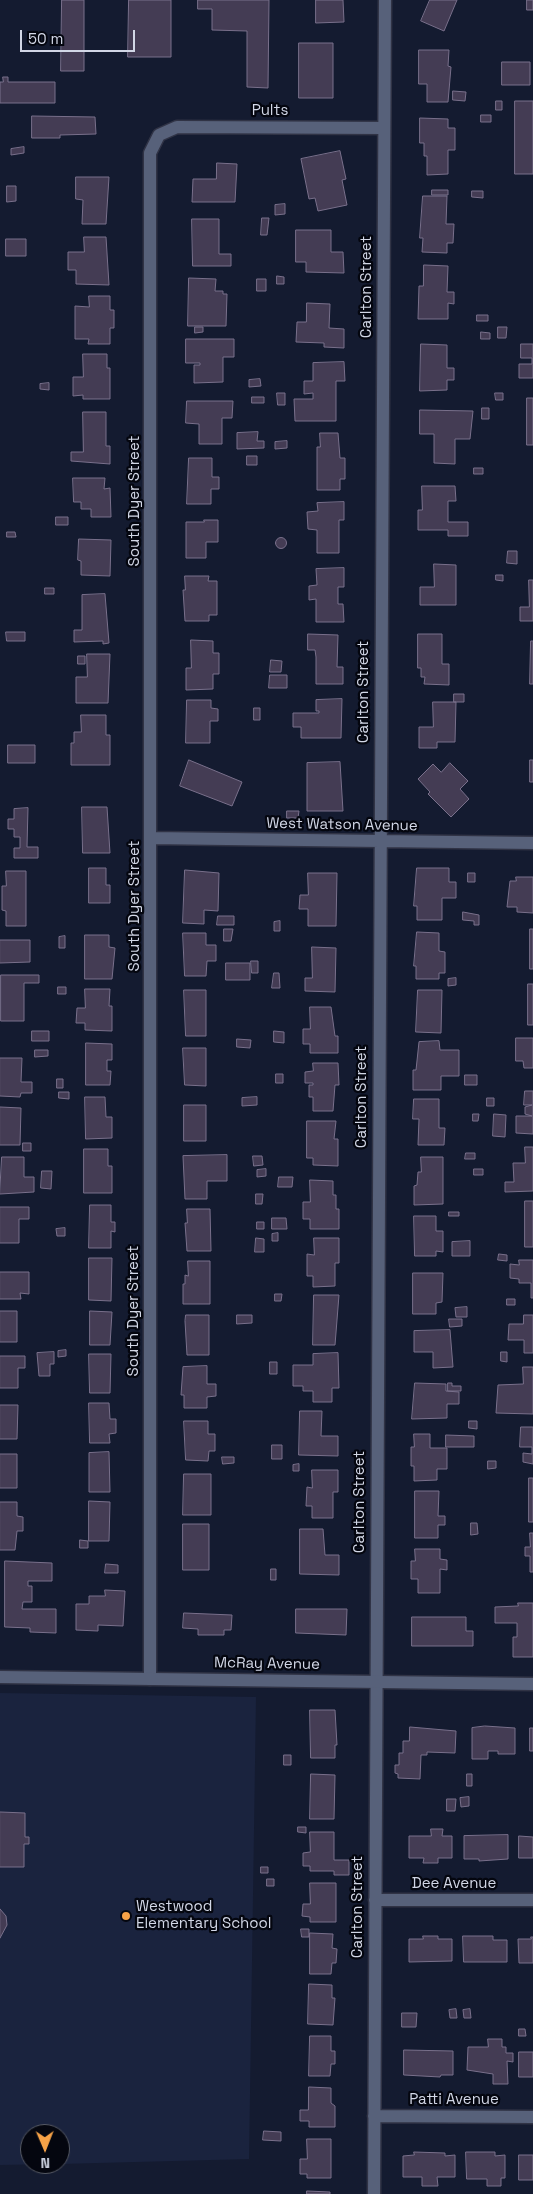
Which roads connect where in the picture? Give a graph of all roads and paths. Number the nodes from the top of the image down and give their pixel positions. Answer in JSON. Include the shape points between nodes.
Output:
{"nodes":[{"id":1,"x":385,"y":0,"type":"edge"},
{"id":2,"x":384,"y":128,"type":"junction"},
{"id":3,"x":159,"y":135,"type":"joint"},
{"id":4,"x":151,"y":838,"type":"junction"},
{"id":5,"x":379,"y":842,"type":"junction"},
{"id":6,"x":533,"y":843,"type":"edge"},
{"id":7,"x":0,"y":1677,"type":"edge"},
{"id":8,"x":150,"y":1679,"type":"junction"},
{"id":9,"x":375,"y":1682,"type":"junction"},
{"id":10,"x":533,"y":1684,"type":"edge"},
{"id":11,"x":374,"y":1900,"type":"junction"},
{"id":12,"x":533,"y":1900,"type":"edge"},
{"id":13,"x":374,"y":2116,"type":"junction"},
{"id":14,"x":533,"y":2117,"type":"edge"},
{"id":15,"x":374,"y":2194,"type":"edge"}],
"edges":[{"from":1,"to":2,"type":"street","name":"Carlton Street"},
{"from":2,"to":3,"type":"street","name":"Pults","via":[[177,127]]},
{"from":2,"to":5,"type":"street","name":"Carlton Street"},
{"from":3,"to":4,"type":"street","name":"South Dyer Street","via":[[150,153]]},
{"from":4,"to":5,"type":"street","name":"West Watson Avenue"},
{"from":4,"to":8,"type":"street","name":"South Dyer Street"},
{"from":5,"to":6,"type":"street","name":"West Watson Avenue"},
{"from":5,"to":9,"type":"street","name":"Carlton Street"},
{"from":7,"to":8,"type":"street","name":"McRay Avenue"},
{"from":8,"to":9,"type":"street","name":"McRay Avenue"},
{"from":9,"to":10,"type":"street","name":"McRay Avenue"},
{"from":9,"to":11,"type":"street","name":"Carlton Street"},
{"from":11,"to":12,"type":"street","name":"Dee Avenue"},
{"from":11,"to":13,"type":"street","name":"Carlton Street"},
{"from":13,"to":14,"type":"street","name":"Patti Avenue"},
{"from":13,"to":15,"type":"street","name":"Carlton Street"}]}
